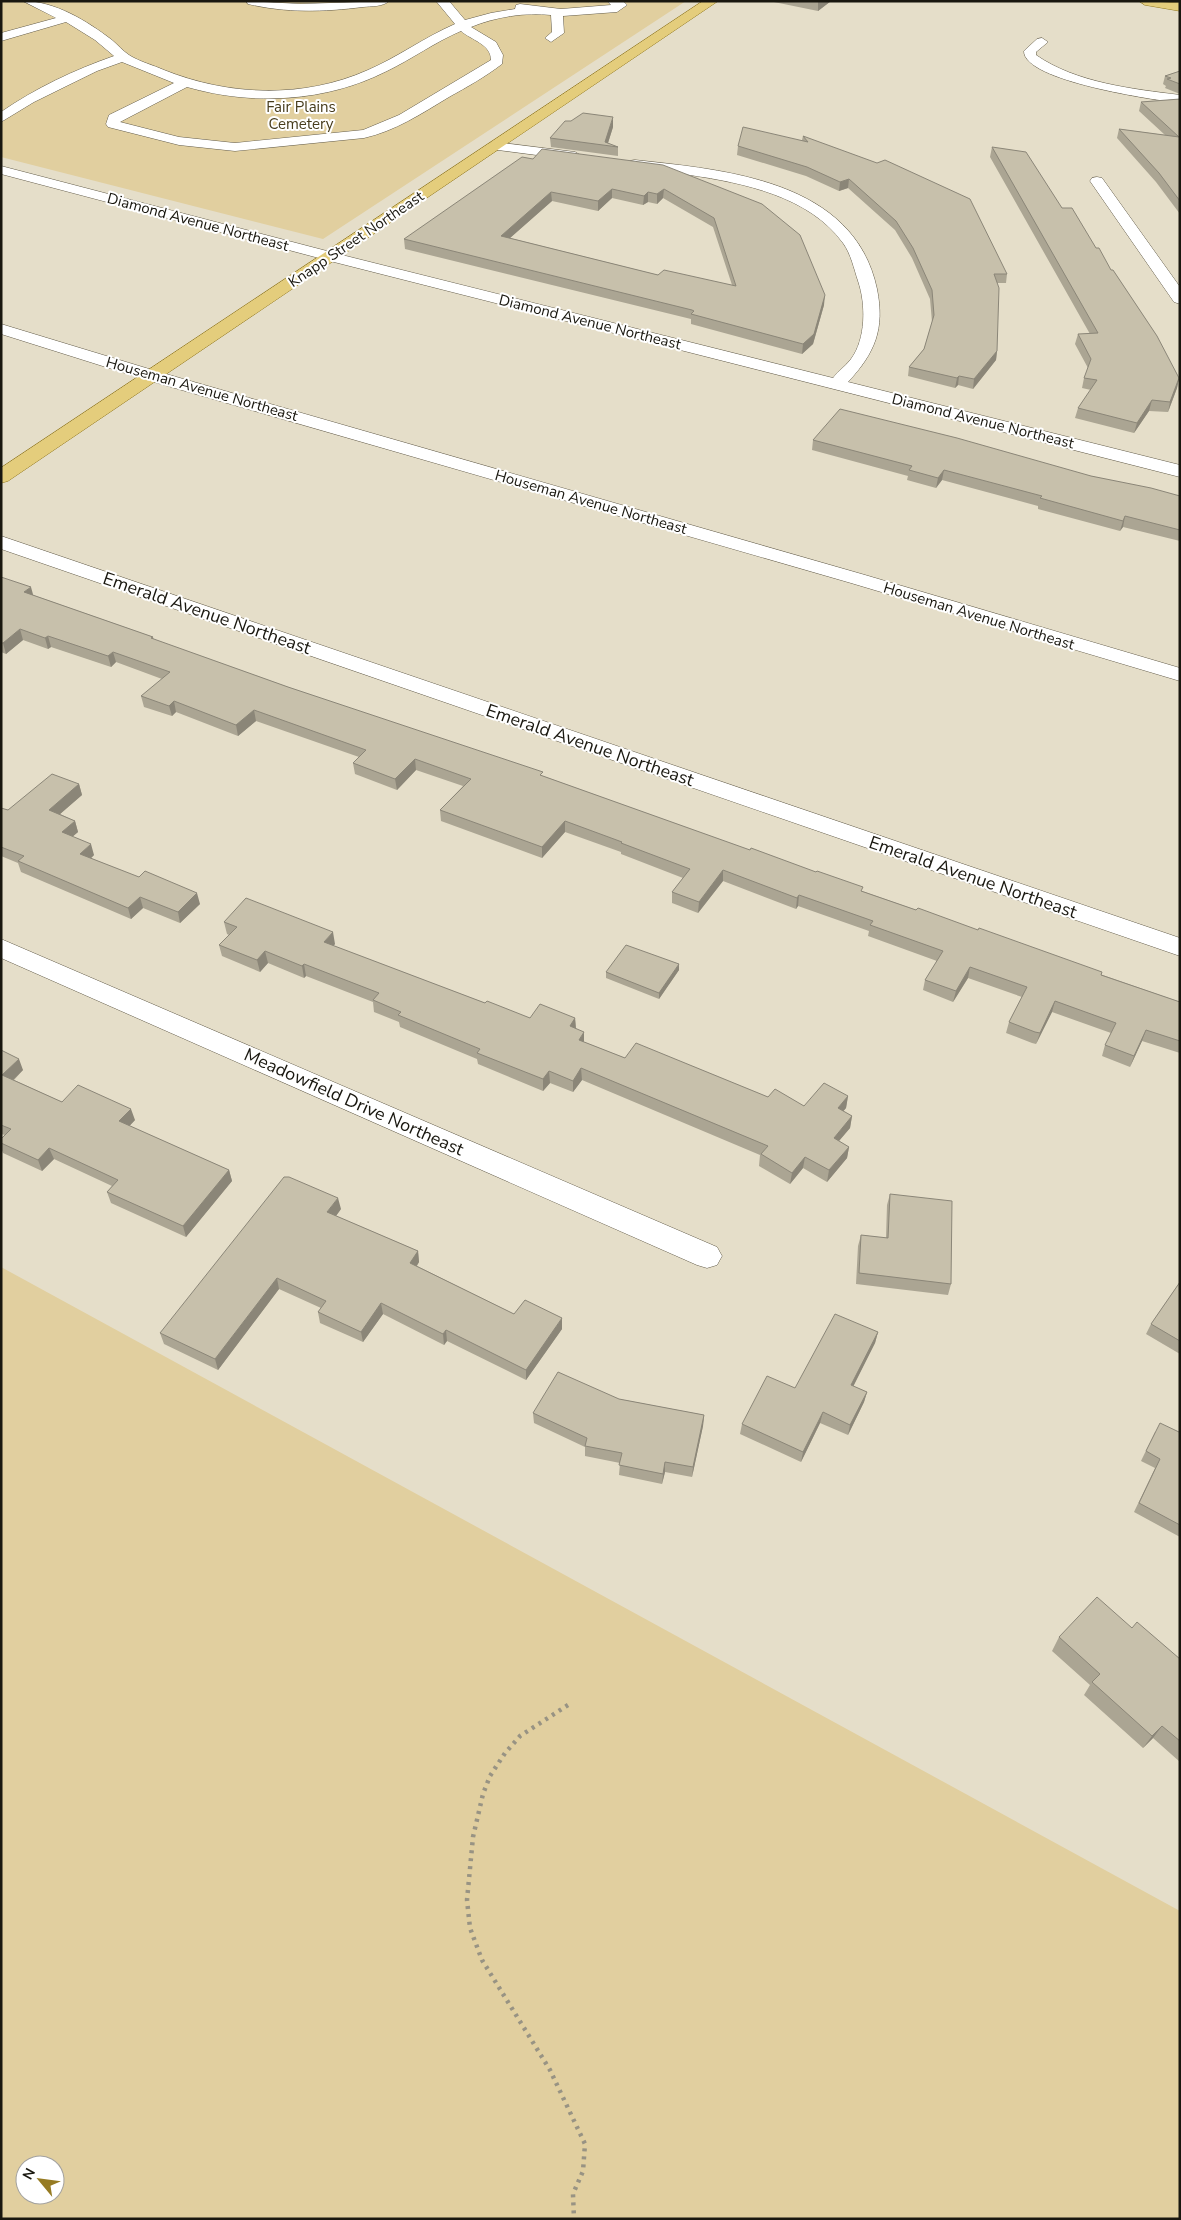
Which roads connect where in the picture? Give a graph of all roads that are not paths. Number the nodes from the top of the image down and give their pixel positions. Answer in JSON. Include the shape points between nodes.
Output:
{"nodes":[{"id":1,"x":29,"y":1,"type":"edge"},
{"id":2,"x":252,"y":1,"type":"edge"},
{"id":3,"x":383,"y":1,"type":"edge"},
{"id":4,"x":442,"y":1,"type":"edge"},
{"id":5,"x":613,"y":1,"type":"edge"},
{"id":6,"x":712,"y":1,"type":"edge"},
{"id":7,"x":1145,"y":1,"type":"edge"},
{"id":8,"x":494,"y":4,"type":"dead end"},
{"id":9,"x":1180,"y":7,"type":"edge"},
{"id":10,"x":538,"y":11,"type":"junction"},
{"id":11,"x":557,"y":12,"type":"junction"},
{"id":12,"x":68,"y":18,"type":"junction"},
{"id":13,"x":462,"y":25,"type":"junction"},
{"id":14,"x":1,"y":36,"type":"edge"},
{"id":15,"x":551,"y":38,"type":"dead end"},
{"id":16,"x":1042,"y":42,"type":"dead end"},
{"id":17,"x":123,"y":57,"type":"junction"},
{"id":18,"x":186,"y":82,"type":"junction"},
{"id":19,"x":29,"y":99,"type":"junction"},
{"id":20,"x":1180,"y":99,"type":"edge"},
{"id":21,"x":1,"y":108,"type":"edge"},
{"id":22,"x":1,"y":118,"type":"edge"},
{"id":23,"x":495,"y":146,"type":"junction"},
{"id":24,"x":593,"y":158,"type":"edge"},
{"id":25,"x":622,"y":162,"type":"edge"},
{"id":26,"x":1,"y":170,"type":"edge"},
{"id":27,"x":1097,"y":181,"type":"dead end"},
{"id":28,"x":329,"y":256,"type":"junction"},
{"id":29,"x":1180,"y":299,"type":"edge"},
{"id":30,"x":1,"y":329,"type":"edge"},
{"id":31,"x":153,"y":376,"type":"junction"},
{"id":32,"x":837,"y":384,"type":"junction"},
{"id":33,"x":1180,"y":471,"type":"edge"},
{"id":34,"x":1,"y":477,"type":"edge"},
{"id":35,"x":1,"y":542,"type":"edge"},
{"id":36,"x":1180,"y":675,"type":"edge"},
{"id":37,"x":1180,"y":947,"type":"edge"},
{"id":38,"x":1,"y":948,"type":"edge"},
{"id":39,"x":707,"y":1256,"type":"dead end"}],
"edges":[{"from":1,"to":12,"type":"street"},
{"from":2,"to":3,"type":"street","via":[[317,8]]},
{"from":4,"to":13,"type":"street"},
{"from":5,"to":11,"type":"street","via":[[621,6]]},
{"from":6,"to":23,"type":"main road","name":"Knapp Street Northeast"},
{"from":7,"to":9,"type":"main road"},
{"from":8,"to":10,"type":"street"},
{"from":10,"to":11,"type":"street"},
{"from":10,"to":13,"type":"street","via":[[506,14]]},
{"from":11,"to":15,"type":"street","via":[[558,33]]},
{"from":12,"to":14,"type":"street"},
{"from":12,"to":17,"type":"street","via":[[109,44]]},
{"from":13,"to":18,"type":"street","via":[[370,75],[315,91],[252,94]]},
{"from":13,"to":18,"type":"street","via":[[491,45],[497,60],[432,102],[375,132],[235,147],[179,141],[113,124],[114,118],[127,110]]},
{"from":16,"to":20,"type":"street","via":[[1030,51],[1030,56],[1045,67],[1127,92]]},
{"from":17,"to":18,"type":"street"},
{"from":17,"to":19,"type":"street","via":[[92,68]]},
{"from":19,"to":21,"type":"street"},
{"from":19,"to":22,"type":"street"},
{"from":23,"to":24,"type":"street"},
{"from":23,"to":28,"type":"main road","name":"Knapp Street Northeast"},
{"from":25,"to":32,"type":"street","via":[[721,176],[760,186],[795,199],[829,219],[848,240],[861,264],[870,289],[872,322],[860,357]]},
{"from":26,"to":28,"type":"street","name":"Diamond Avenue Northeast"},
{"from":27,"to":29,"type":"street"},
{"from":28,"to":31,"type":"main road","name":"Knapp Street Northeast"},
{"from":28,"to":32,"type":"street","name":"Diamond Avenue Northeast"},
{"from":30,"to":31,"type":"street","name":"Houseman Avenue Northeast"},
{"from":31,"to":34,"type":"main road","name":"Knapp Street Northeast"},
{"from":31,"to":36,"type":"street","name":"Houseman Avenue Northeast"},
{"from":32,"to":33,"type":"street","name":"Diamond Avenue Northeast"},
{"from":35,"to":37,"type":"street","name":"Emerald Avenue Northeast"},
{"from":38,"to":39,"type":"street","name":"Meadowfield Drive Northeast"}]}
